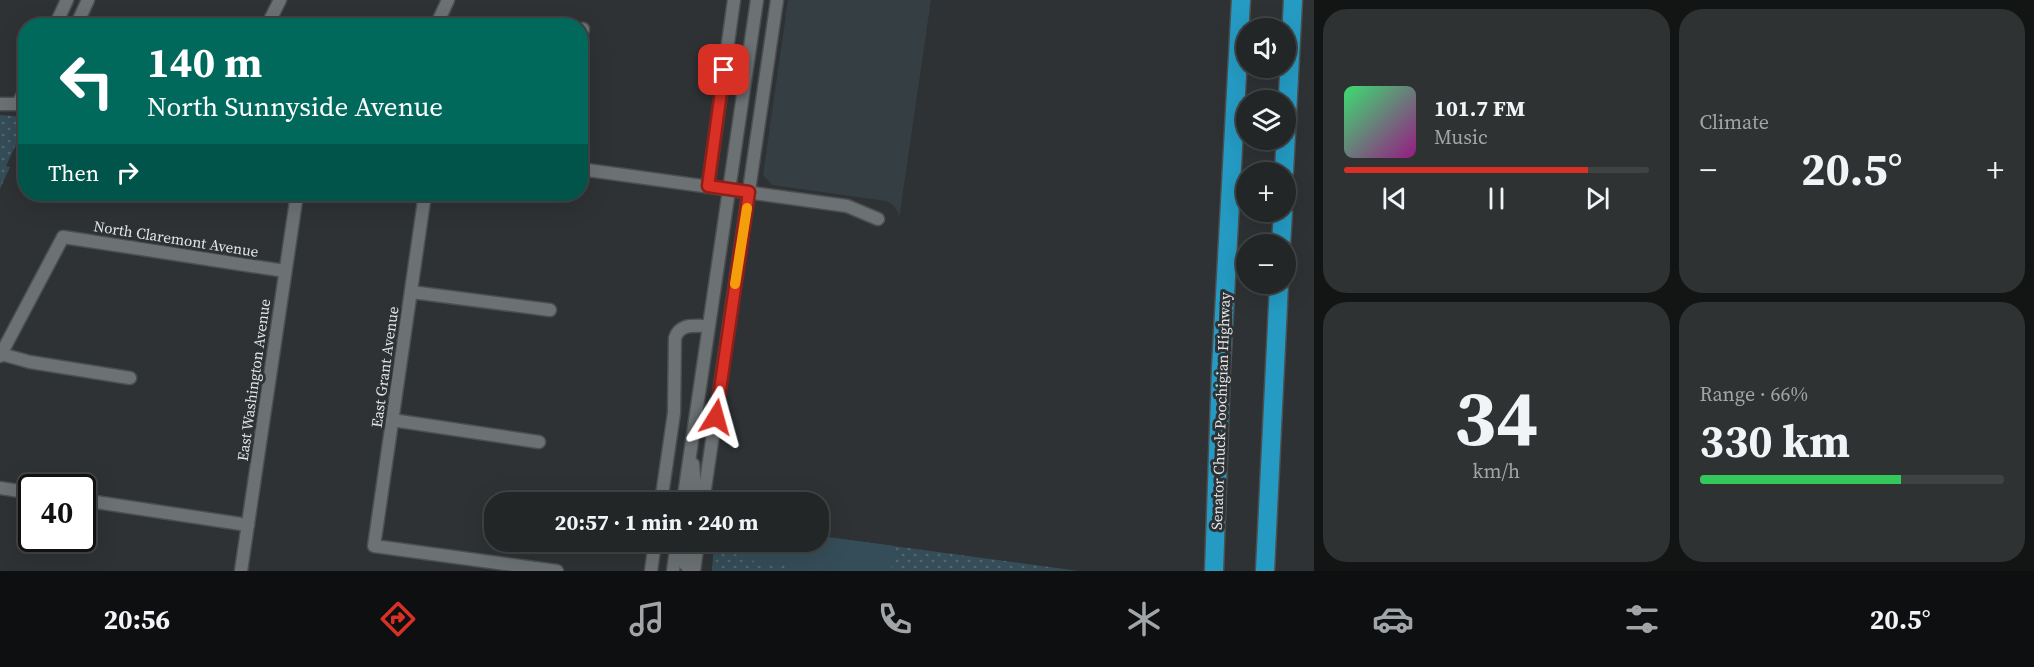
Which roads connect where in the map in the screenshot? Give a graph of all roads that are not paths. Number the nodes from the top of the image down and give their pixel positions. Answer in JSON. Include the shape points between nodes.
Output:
{"nodes":[{"id":1,"x":67,"y":0,"type":"edge"},
{"id":2,"x":88,"y":0,"type":"edge"},
{"id":3,"x":280,"y":0,"type":"edge"},
{"id":4,"x":448,"y":0,"type":"edge"},
{"id":5,"x":734,"y":0,"type":"edge"},
{"id":6,"x":757,"y":0,"type":"edge"},
{"id":7,"x":777,"y":0,"type":"edge"},
{"id":8,"x":1241,"y":0,"type":"edge"},
{"id":9,"x":1293,"y":0,"type":"edge"},
{"id":10,"x":59,"y":18,"type":"edge"},
{"id":11,"x":80,"y":18,"type":"edge"},
{"id":12,"x":271,"y":18,"type":"edge"},
{"id":13,"x":440,"y":18,"type":"edge"},
{"id":14,"x":0,"y":104,"type":"edge"},
{"id":15,"x":18,"y":104,"type":"edge"},
{"id":16,"x":1285,"y":162,"type":"edge"},
{"id":17,"x":588,"y":170,"type":"edge"},
{"id":18,"x":708,"y":186,"type":"junction"},
{"id":19,"x":729,"y":189,"type":"junction"},
{"id":20,"x":749,"y":192,"type":"junction"},
{"id":21,"x":296,"y":201,"type":"edge"},
{"id":22,"x":424,"y":201,"type":"edge"},
{"id":23,"x":878,"y":219,"type":"dead end"},
{"id":24,"x":285,"y":271,"type":"junction"},
{"id":25,"x":411,"y":292,"type":"junction"},
{"id":26,"x":1279,"y":294,"type":"edge"},
{"id":27,"x":550,"y":310,"type":"dead end"},
{"id":28,"x":708,"y":326,"type":"junction"},
{"id":29,"x":0,"y":355,"type":"edge"},
{"id":30,"x":130,"y":378,"type":"dead end"},
{"id":31,"x":392,"y":420,"type":"junction"},
{"id":32,"x":539,"y":442,"type":"dead end"},
{"id":33,"x":691,"y":442,"type":"junction"},
{"id":34,"x":0,"y":488,"type":"edge"},
{"id":35,"x":18,"y":491,"type":"edge"},
{"id":36,"x":662,"y":492,"type":"edge"},
{"id":37,"x":684,"y":492,"type":"edge"},
{"id":38,"x":694,"y":492,"type":"edge"},
{"id":39,"x":705,"y":492,"type":"edge"},
{"id":40,"x":96,"y":502,"type":"edge"},
{"id":41,"x":248,"y":525,"type":"junction"},
{"id":42,"x":654,"y":552,"type":"edge"},
{"id":43,"x":676,"y":552,"type":"edge"},
{"id":44,"x":685,"y":552,"type":"edge"},
{"id":45,"x":696,"y":552,"type":"edge"},
{"id":46,"x":241,"y":571,"type":"edge"},
{"id":47,"x":557,"y":571,"type":"edge"},
{"id":48,"x":651,"y":571,"type":"edge"},
{"id":49,"x":673,"y":571,"type":"edge"},
{"id":50,"x":692,"y":571,"type":"edge"},
{"id":51,"x":1214,"y":571,"type":"edge"},
{"id":52,"x":1265,"y":571,"type":"edge"}],
"edges":[{"from":1,"to":10,"type":"street"},
{"from":2,"to":11,"type":"street"},
{"from":3,"to":12,"type":"street"},
{"from":4,"to":13,"type":"street"},
{"from":5,"to":18,"type":"street"},
{"from":6,"to":19,"type":"street"},
{"from":7,"to":20,"type":"street"},
{"from":8,"to":51,"type":"highway","name":"Senator Chuck Poochigian Highway"},
{"from":9,"to":16,"type":"highway"},
{"from":14,"to":15,"type":"street"},
{"from":17,"to":18,"type":"street"},
{"from":18,"to":19,"type":"street"},
{"from":19,"to":20,"type":"street"},
{"from":19,"to":28,"type":"street"},
{"from":20,"to":23,"type":"street","via":[[847,206]]},
{"from":20,"to":39,"type":"street"},
{"from":21,"to":24,"type":"street","name":"East Washington Avenue"},
{"from":22,"to":25,"type":"street","name":"East Grant Avenue"},
{"from":24,"to":29,"type":"street","name":"North Claremont Avenue","via":[[63,237]]},
{"from":24,"to":41,"type":"street","name":"East Washington Avenue"},
{"from":25,"to":27,"type":"street"},
{"from":25,"to":31,"type":"street","name":"East Grant Avenue"},
{"from":26,"to":52,"type":"highway"},
{"from":28,"to":33,"type":"street"},
{"from":28,"to":36,"type":"street","via":[[683,326],[677,330],[674,413]]},
{"from":29,"to":30,"type":"street"},
{"from":31,"to":32,"type":"street"},
{"from":31,"to":47,"type":"street","name":"East Grant Avenue","via":[[374,546]]},
{"from":33,"to":37,"type":"street"},
{"from":33,"to":38,"type":"street"},
{"from":34,"to":35,"type":"street"},
{"from":40,"to":41,"type":"street"},
{"from":41,"to":46,"type":"street","name":"East Washington Avenue"},
{"from":42,"to":48,"type":"street"},
{"from":43,"to":49,"type":"street"},
{"from":44,"to":50,"type":"street","via":[[684,564]]},
{"from":45,"to":50,"type":"street"}]}
